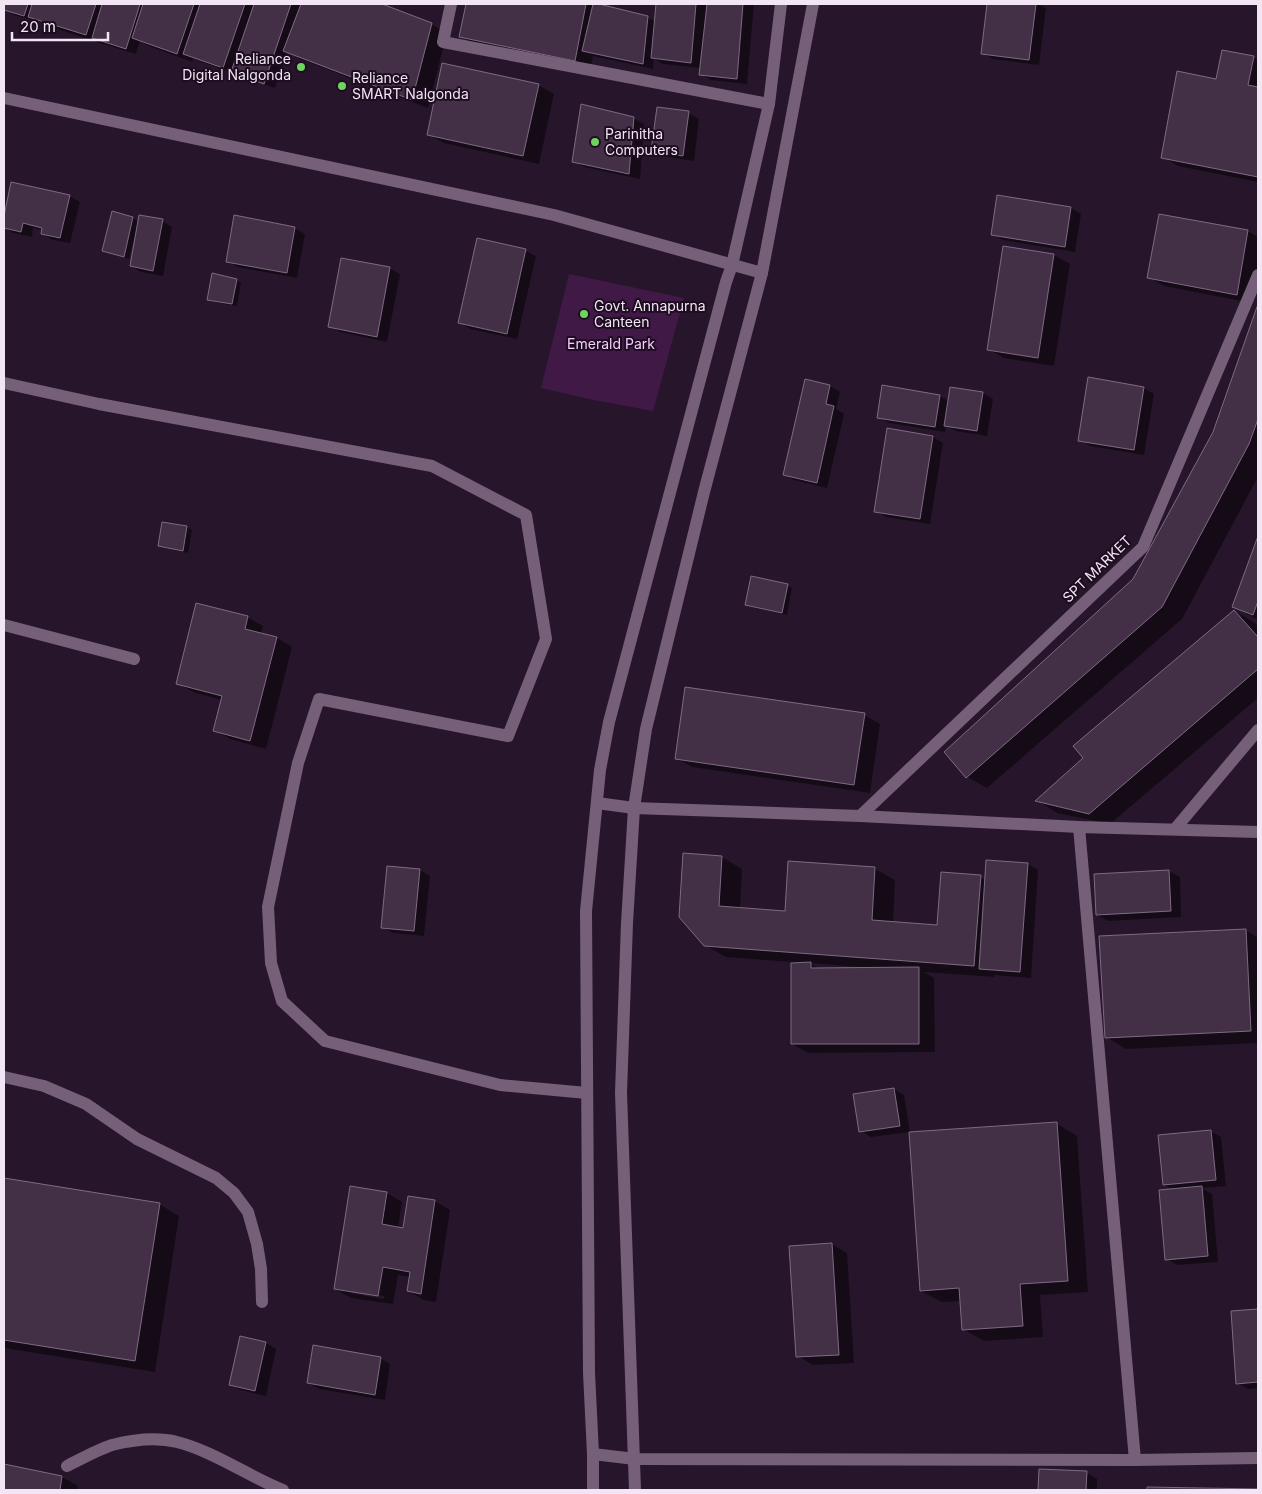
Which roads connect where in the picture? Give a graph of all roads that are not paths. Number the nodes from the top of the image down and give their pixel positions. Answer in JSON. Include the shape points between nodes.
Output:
{"nodes":[{"id":1,"x":451,"y":4,"type":"edge"},
{"id":2,"x":781,"y":4,"type":"edge"},
{"id":3,"x":813,"y":4,"type":"edge"},
{"id":4,"x":4,"y":98,"type":"edge"},
{"id":5,"x":769,"y":104,"type":"junction"},
{"id":6,"x":732,"y":265,"type":"junction"},
{"id":7,"x":762,"y":273,"type":"junction"},
{"id":8,"x":1258,"y":275,"type":"edge"},
{"id":9,"x":4,"y":383,"type":"edge"},
{"id":10,"x":4,"y":626,"type":"edge"},
{"id":11,"x":134,"y":659,"type":"dead end"},
{"id":12,"x":1258,"y":730,"type":"edge"},
{"id":13,"x":597,"y":803,"type":"junction"},
{"id":14,"x":634,"y":808,"type":"junction"},
{"id":15,"x":860,"y":816,"type":"junction"},
{"id":16,"x":1079,"y":827,"type":"junction"},
{"id":17,"x":1175,"y":829,"type":"junction"},
{"id":18,"x":1258,"y":832,"type":"edge"},
{"id":19,"x":4,"y":1077,"type":"edge"},
{"id":20,"x":587,"y":1093,"type":"junction"},
{"id":21,"x":262,"y":1302,"type":"dead end"},
{"id":22,"x":593,"y":1454,"type":"junction"},
{"id":23,"x":1258,"y":1458,"type":"edge"},
{"id":24,"x":635,"y":1459,"type":"junction"},
{"id":25,"x":1135,"y":1460,"type":"junction"},
{"id":26,"x":67,"y":1466,"type":"dead end"},
{"id":27,"x":282,"y":1490,"type":"edge"},
{"id":28,"x":593,"y":1490,"type":"edge"},
{"id":29,"x":635,"y":1490,"type":"edge"}],
"edges":[{"from":1,"to":5,"type":"street","via":[[443,42]]},
{"from":2,"to":5,"type":"street"},
{"from":3,"to":7,"type":"street"},
{"from":4,"to":6,"type":"street","via":[[554,215]]},
{"from":5,"to":6,"type":"street"},
{"from":6,"to":7,"type":"street"},
{"from":6,"to":13,"type":"street","via":[[609,722]]},
{"from":7,"to":14,"type":"street","via":[[646,729]]},
{"from":8,"to":15,"type":"street","name":"SPT MARKET","via":[[1143,547]]},
{"from":9,"to":20,"type":"street","via":[[99,404],[432,466],[526,515],[546,639],[508,736],[319,699],[298,763],[268,907],[271,963],[282,1001],[326,1041],[500,1085]]},
{"from":10,"to":11,"type":"street"},
{"from":12,"to":17,"type":"street"},
{"from":13,"to":14,"type":"street"},
{"from":13,"to":20,"type":"street","via":[[586,911]]},
{"from":14,"to":15,"type":"street"},
{"from":14,"to":24,"type":"street","via":[[626,923],[621,1093]]},
{"from":15,"to":16,"type":"street"},
{"from":16,"to":17,"type":"street"},
{"from":16,"to":25,"type":"street"},
{"from":17,"to":18,"type":"street"},
{"from":19,"to":21,"type":"street","via":[[44,1086],[86,1104],[137,1139],[216,1178],[234,1193],[248,1212],[257,1244]]},
{"from":20,"to":22,"type":"street","via":[[589,1373]]},
{"from":22,"to":24,"type":"street"},
{"from":22,"to":28,"type":"street"},
{"from":23,"to":25,"type":"street"},
{"from":24,"to":25,"type":"street"},
{"from":24,"to":29,"type":"street"},
{"from":26,"to":27,"type":"street","via":[[111,1446],[142,1439],[176,1442],[213,1456]]}]}
